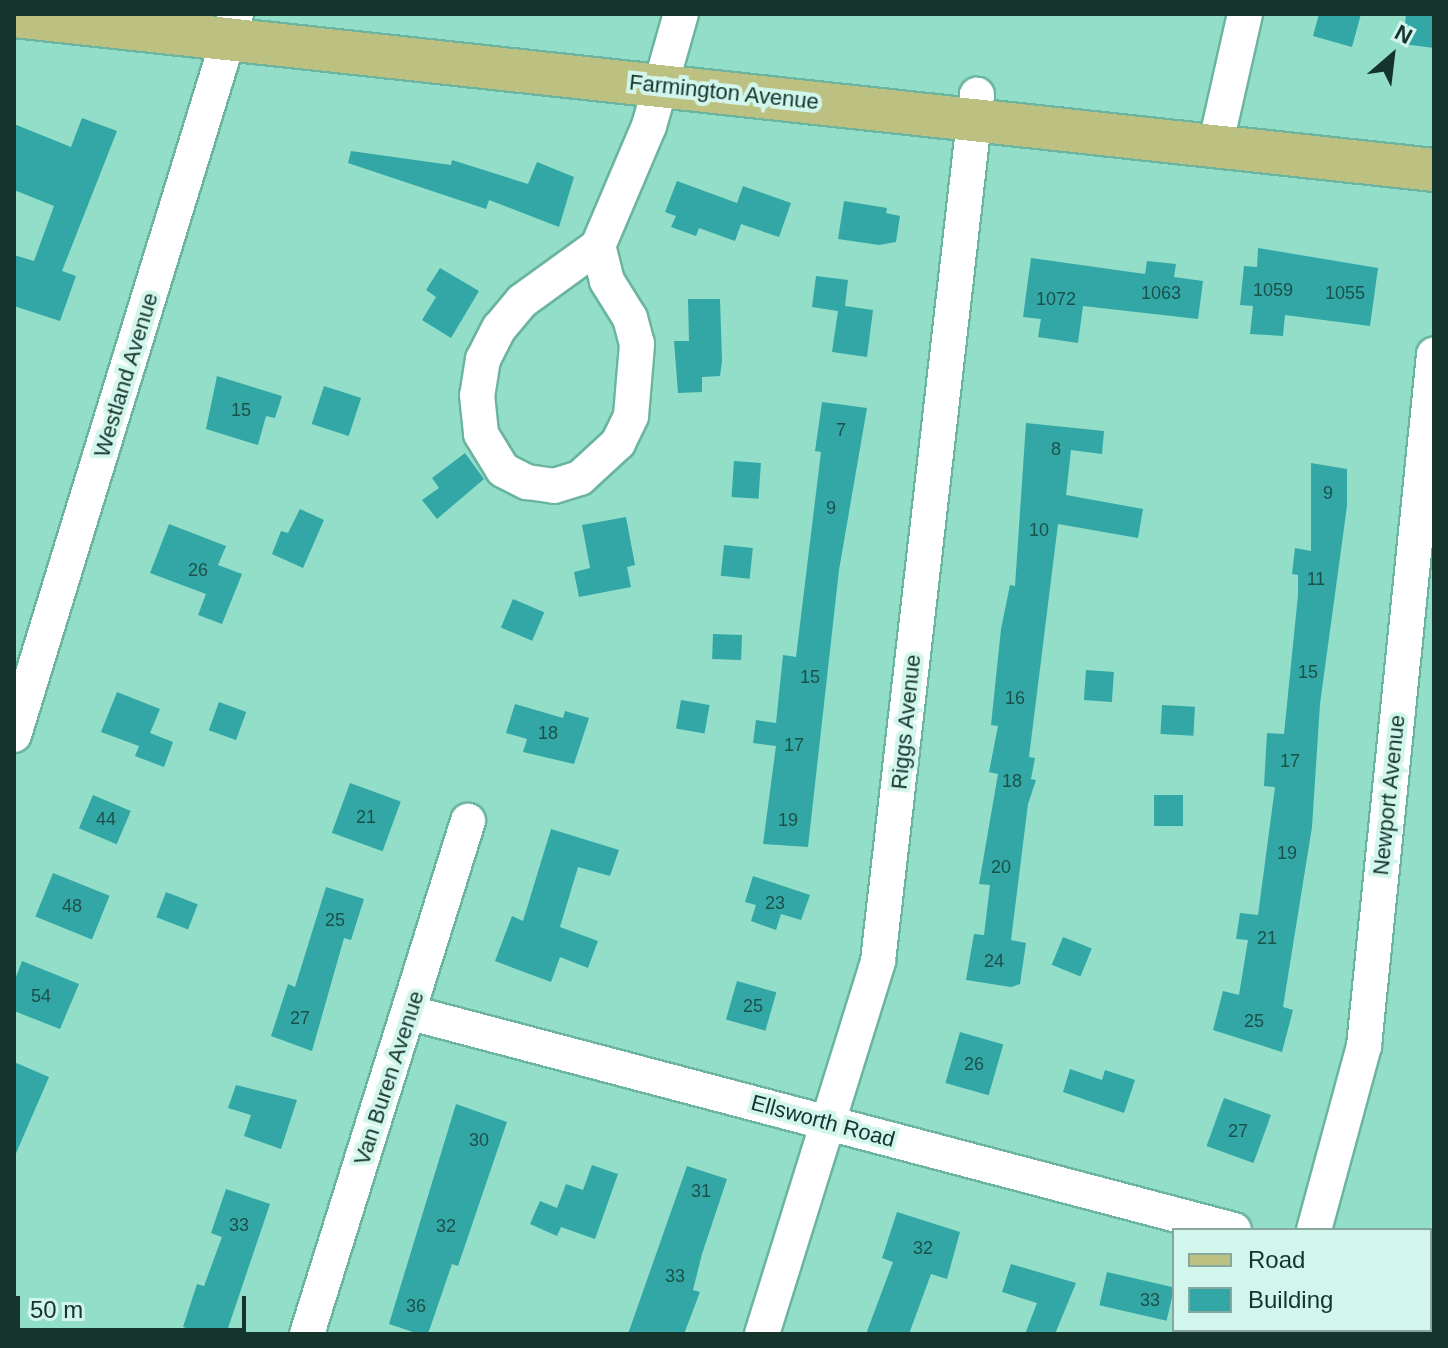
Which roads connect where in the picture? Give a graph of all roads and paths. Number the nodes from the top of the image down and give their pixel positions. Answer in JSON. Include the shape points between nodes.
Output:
{"nodes":[{"id":1,"x":681,"y":14,"type":"edge"},
{"id":2,"x":1245,"y":14,"type":"edge"},
{"id":3,"x":14,"y":16,"type":"edge"},
{"id":4,"x":237,"y":22,"type":"edge"},
{"id":5,"x":668,"y":73,"type":"junction"},
{"id":6,"x":975,"y":107,"type":"junction"},
{"id":7,"x":1216,"y":134,"type":"junction"},
{"id":8,"x":1434,"y":145,"type":"edge"},
{"id":9,"x":1434,"y":170,"type":"edge"},
{"id":10,"x":598,"y":246,"type":"junction"},
{"id":11,"x":1434,"y":355,"type":"edge"},
{"id":12,"x":14,"y":735,"type":"edge"},
{"id":13,"x":468,"y":821,"type":"dead end"},
{"id":14,"x":411,"y":1013,"type":"junction"},
{"id":15,"x":830,"y":1123,"type":"junction"},
{"id":16,"x":1226,"y":1228,"type":"edge"},
{"id":17,"x":1315,"y":1228,"type":"edge"},
{"id":18,"x":307,"y":1334,"type":"edge"},
{"id":19,"x":762,"y":1334,"type":"edge"}],
"edges":[{"from":1,"to":5,"type":"street"},
{"from":2,"to":7,"type":"street"},
{"from":3,"to":4,"type":"main road","name":"Farmington Avenue"},
{"from":4,"to":5,"type":"main road","name":"Farmington Avenue"},
{"from":4,"to":12,"type":"street","name":"Westland Avenue"},
{"from":5,"to":6,"type":"main road","name":"Farmington Avenue"},
{"from":5,"to":10,"type":"street"},
{"from":6,"to":7,"type":"main road","name":"Farmington Avenue"},
{"from":6,"to":15,"type":"street","name":"Riggs Avenue","via":[[878,961]]},
{"from":7,"to":8,"type":"main road","name":"Farmington Avenue"},
{"from":7,"to":9,"type":"main road","name":"Farmington Avenue"},
{"from":10,"to":10,"type":"street","via":[[522,301],[499,328],[483,359],[477,395],[481,434],[503,470],[527,482],[554,486],[580,478],[618,443],[631,416],[637,344],[630,318],[607,281]]},
{"from":11,"to":17,"type":"street","name":"Newport Avenue","via":[[1364,1046]]},
{"from":13,"to":14,"type":"street","name":"Van Buren Avenue"},
{"from":14,"to":15,"type":"street","name":"Ellsworth Road"},
{"from":14,"to":18,"type":"street","name":"Van Buren Avenue"},
{"from":15,"to":16,"type":"street","name":"Ellsworth Road"},
{"from":15,"to":19,"type":"street","name":"Riggs Avenue"}]}
